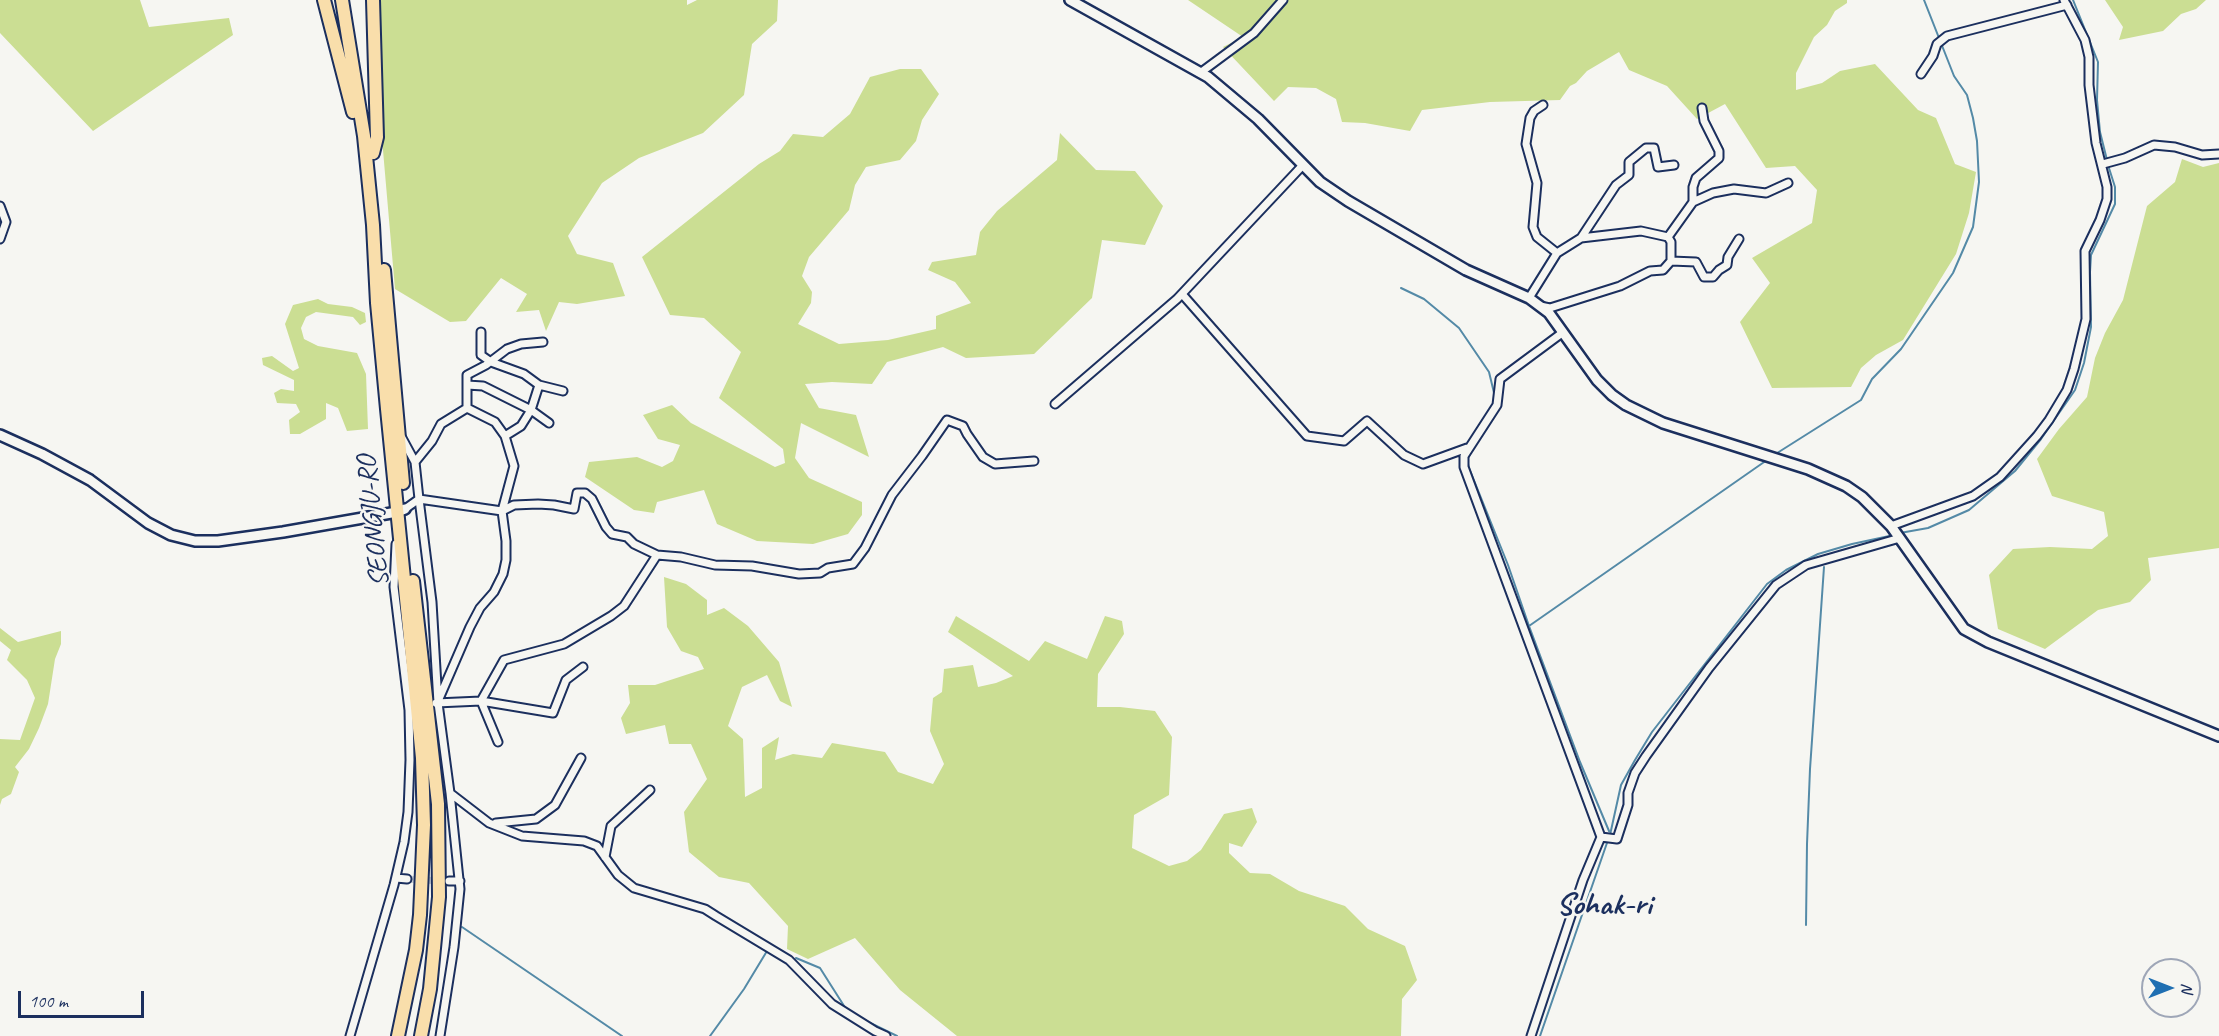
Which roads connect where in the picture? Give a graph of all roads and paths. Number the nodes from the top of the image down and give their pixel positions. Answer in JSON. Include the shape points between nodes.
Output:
{"nodes":[{"id":1,"x":324,"y":0,"type":"edge"},
{"id":2,"x":342,"y":0,"type":"edge"},
{"id":3,"x":348,"y":0,"type":"edge"},
{"id":4,"x":373,"y":0,"type":"edge"},
{"id":5,"x":1070,"y":0,"type":"edge"},
{"id":6,"x":1283,"y":0,"type":"edge"},
{"id":7,"x":2066,"y":3,"type":"edge"},
{"id":8,"x":1200,"y":73,"type":"junction"},
{"id":9,"x":1921,"y":74,"type":"dead end"},
{"id":10,"x":1543,"y":105,"type":"dead end"},
{"id":11,"x":1702,"y":108,"type":"dead end"},
{"id":12,"x":364,"y":136,"type":"junction"},
{"id":13,"x":373,"y":153,"type":"junction"},
{"id":14,"x":2219,"y":154,"type":"edge"},
{"id":15,"x":2107,"y":162,"type":"junction"},
{"id":16,"x":1303,"y":165,"type":"junction"},
{"id":17,"x":1674,"y":165,"type":"dead end"},
{"id":18,"x":1788,"y":183,"type":"dead end"},
{"id":19,"x":1693,"y":202,"type":"junction"},
{"id":20,"x":0,"y":206,"type":"edge"},
{"id":21,"x":1668,"y":237,"type":"junction"},
{"id":22,"x":1581,"y":238,"type":"junction"},
{"id":23,"x":0,"y":239,"type":"edge"},
{"id":24,"x":1739,"y":239,"type":"dead end"},
{"id":25,"x":1557,"y":253,"type":"junction"},
{"id":26,"x":1671,"y":261,"type":"junction"},
{"id":27,"x":1182,"y":294,"type":"junction"},
{"id":28,"x":1529,"y":298,"type":"junction"},
{"id":29,"x":1540,"y":306,"type":"junction"},
{"id":30,"x":480,"y":332,"type":"dead end"},
{"id":31,"x":1562,"y":333,"type":"junction"},
{"id":32,"x":543,"y":342,"type":"dead end"},
{"id":33,"x":491,"y":362,"type":"junction"},
{"id":34,"x":467,"y":385,"type":"junction"},
{"id":35,"x":539,"y":385,"type":"junction"},
{"id":36,"x":563,"y":391,"type":"dead end"},
{"id":37,"x":1055,"y":404,"type":"dead end"},
{"id":38,"x":467,"y":408,"type":"junction"},
{"id":39,"x":531,"y":410,"type":"junction"},
{"id":40,"x":549,"y":423,"type":"dead end"},
{"id":41,"x":398,"y":430,"type":"junction"},
{"id":42,"x":0,"y":435,"type":"edge"},
{"id":43,"x":505,"y":436,"type":"junction"},
{"id":44,"x":1467,"y":448,"type":"junction"},
{"id":45,"x":1034,"y":461,"type":"dead end"},
{"id":46,"x":415,"y":462,"type":"junction"},
{"id":47,"x":419,"y":499,"type":"junction"},
{"id":48,"x":401,"y":510,"type":"junction"},
{"id":49,"x":502,"y":511,"type":"junction"},
{"id":50,"x":1895,"y":532,"type":"junction"},
{"id":51,"x":657,"y":555,"type":"junction"},
{"id":52,"x":583,"y":667,"type":"dead end"},
{"id":53,"x":481,"y":701,"type":"junction"},
{"id":54,"x":432,"y":703,"type":"junction"},
{"id":55,"x":2219,"y":736,"type":"edge"},
{"id":56,"x":498,"y":742,"type":"dead end"},
{"id":57,"x":581,"y":758,"type":"dead end"},
{"id":58,"x":650,"y":790,"type":"dead end"},
{"id":59,"x":450,"y":793,"type":"junction"},
{"id":60,"x":489,"y":823,"type":"junction"},
{"id":61,"x":1601,"y":837,"type":"junction"},
{"id":62,"x":604,"y":857,"type":"junction"},
{"id":63,"x":396,"y":878,"type":"junction"},
{"id":64,"x":407,"y":879,"type":"tunnel mouth"},
{"id":65,"x":449,"y":881,"type":"tunnel mouth"},
{"id":66,"x":460,"y":881,"type":"junction"},
{"id":67,"x":350,"y":1036,"type":"edge"},
{"id":68,"x":398,"y":1036,"type":"edge"},
{"id":69,"x":421,"y":1036,"type":"edge"},
{"id":70,"x":440,"y":1036,"type":"edge"},
{"id":71,"x":886,"y":1036,"type":"edge"},
{"id":72,"x":1531,"y":1036,"type":"edge"}],
"edges":[{"from":1,"to":12,"type":"highway","via":[[356,122]]},
{"from":2,"to":12,"type":"highway","name":"SEONGJU-RO"},
{"from":3,"to":13,"type":"highway","name":"SEONGJU-RO"},
{"from":4,"to":13,"type":"highway","via":[[377,137]]},
{"from":5,"to":8,"type":"street"},
{"from":6,"to":8,"type":"street","via":[[1254,33]]},
{"from":7,"to":9,"type":"street","via":[[1947,36],[1937,44]]},
{"from":7,"to":15,"type":"street","via":[[2085,40],[2096,143]]},
{"from":8,"to":16,"type":"street","via":[[1258,119]]},
{"from":10,"to":25,"type":"street","via":[[1530,118],[1526,144],[1537,183],[1533,227],[1537,237]]},
{"from":11,"to":19,"type":"street","via":[[1719,158],[1696,178]]},
{"from":12,"to":48,"type":"highway","name":"SEONGJU-RO","via":[[377,303]]},
{"from":13,"to":41,"type":"highway","name":"SEONGJU-RO"},
{"from":14,"to":15,"type":"street","via":[[2202,155],[2154,145]]},
{"from":15,"to":50,"type":"street","via":[[2107,199],[2085,251],[2086,319],[2067,390],[2037,436],[2000,477],[1973,496]]},
{"from":16,"to":27,"type":"street"},
{"from":16,"to":28,"type":"street","via":[[1348,201],[1466,270]]},
{"from":17,"to":22,"type":"street","via":[[1658,167],[1654,148],[1646,148],[1629,162],[1629,174],[1616,185]]},
{"from":18,"to":19,"type":"street","via":[[1766,194],[1734,189]]},
{"from":19,"to":21,"type":"street"},
{"from":20,"to":23,"type":"street","via":[[6,222]]},
{"from":21,"to":22,"type":"street","via":[[1641,231]]},
{"from":21,"to":26,"type":"street"},
{"from":22,"to":25,"type":"street"},
{"from":24,"to":26,"type":"street","via":[[1727,265],[1713,277],[1704,277],[1696,262]]},
{"from":25,"to":28,"type":"street"},
{"from":26,"to":29,"type":"street","via":[[1662,270],[1650,271],[1620,286],[1550,308]]},
{"from":27,"to":37,"type":"street"},
{"from":27,"to":44,"type":"street","via":[[1307,436],[1344,441],[1367,421],[1404,455],[1423,464]]},
{"from":28,"to":29,"type":"street"},
{"from":29,"to":31,"type":"street"},
{"from":30,"to":33,"type":"street","via":[[481,355]]},
{"from":31,"to":44,"type":"street","via":[[1500,379],[1497,405]]},
{"from":31,"to":50,"type":"street","via":[[1597,380],[1626,405],[1663,423],[1808,469],[1846,486]]},
{"from":32,"to":33,"type":"street","via":[[507,349]]},
{"from":33,"to":34,"type":"street","via":[[467,375]]},
{"from":33,"to":35,"type":"street","via":[[524,374]]},
{"from":34,"to":38,"type":"street"},
{"from":34,"to":39,"type":"street","via":[[483,386]]},
{"from":35,"to":36,"type":"street"},
{"from":35,"to":39,"type":"street"},
{"from":38,"to":43,"type":"street","via":[[495,422]]},
{"from":38,"to":46,"type":"street","via":[[441,424]]},
{"from":39,"to":40,"type":"street"},
{"from":39,"to":43,"type":"street","via":[[522,426]]},
{"from":41,"to":46,"type":"street"},
{"from":41,"to":48,"type":"highway","name":"SEONGJU-RO"},
{"from":42,"to":48,"type":"street","via":[[90,480],[147,523],[195,541],[284,532]]},
{"from":43,"to":49,"type":"street","via":[[514,466]]},
{"from":44,"to":61,"type":"street","via":[[1464,467]]},
{"from":45,"to":51,"type":"street","via":[[995,464],[983,457],[963,426],[947,420],[892,495],[853,564],[820,573],[799,573]]},
{"from":46,"to":47,"type":"street"},
{"from":47,"to":48,"type":"street"},
{"from":47,"to":49,"type":"street"},
{"from":47,"to":54,"type":"street","via":[[432,602]]},
{"from":48,"to":54,"type":"highway","name":"SEONGJU-RO"},
{"from":48,"to":63,"type":"street","via":[[394,587],[409,710],[410,790]]},
{"from":48,"to":68,"type":"highway","name":"SEONGJU-RO","via":[[418,702],[424,864],[416,950]]},
{"from":49,"to":51,"type":"street","via":[[514,505],[538,504],[574,509],[577,493],[585,493],[612,534],[627,537]]},
{"from":49,"to":54,"type":"street","via":[[506,541],[503,574],[480,608]]},
{"from":50,"to":55,"type":"street","via":[[1964,628],[1975,635]]},
{"from":50,"to":61,"type":"street","via":[[1806,565],[1776,585],[1656,739],[1635,773],[1617,839]]},
{"from":51,"to":53,"type":"street","via":[[624,606],[564,644],[504,660]]},
{"from":52,"to":53,"type":"street","via":[[566,680],[553,713]]},
{"from":53,"to":54,"type":"street"},
{"from":53,"to":56,"type":"street"},
{"from":54,"to":59,"type":"street"},
{"from":54,"to":69,"type":"highway","name":"SEONGJU-RO","via":[[439,897]]},
{"from":57,"to":60,"type":"street","via":[[555,806],[536,819]]},
{"from":58,"to":62,"type":"street","via":[[611,826]]},
{"from":59,"to":60,"type":"street"},
{"from":59,"to":66,"type":"street"},
{"from":60,"to":62,"type":"street","via":[[522,836],[584,841],[597,846]]},
{"from":61,"to":72,"type":"street"},
{"from":62,"to":71,"type":"street","via":[[634,888],[705,909],[789,960],[832,1004]]},
{"from":63,"to":64,"type":"street"},
{"from":63,"to":67,"type":"street"},
{"from":65,"to":66,"type":"street"},
{"from":66,"to":70,"type":"street"}]}
